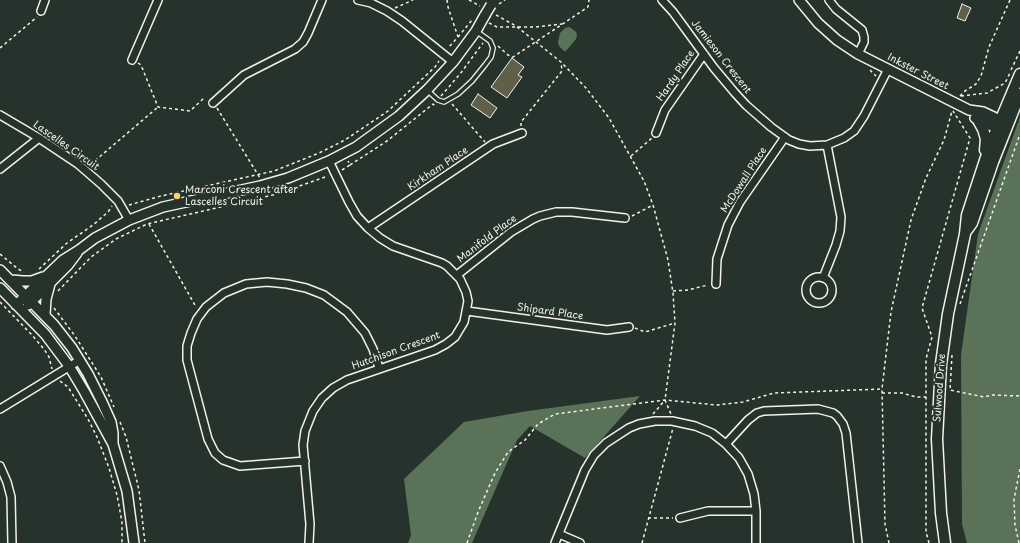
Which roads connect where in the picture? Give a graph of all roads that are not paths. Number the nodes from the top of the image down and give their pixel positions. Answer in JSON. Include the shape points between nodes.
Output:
{"nodes":[{"id":1,"x":45,"y":0,"type":"edge"},
{"id":2,"x":158,"y":0,"type":"edge"},
{"id":3,"x":322,"y":0,"type":"edge"},
{"id":4,"x":358,"y":0,"type":"edge"},
{"id":5,"x":662,"y":0,"type":"edge"},
{"id":6,"x":799,"y":0,"type":"edge"},
{"id":7,"x":829,"y":0,"type":"edge"},
{"id":8,"x":489,"y":8,"type":"edge"},
{"id":9,"x":41,"y":11,"type":"road end"},
{"id":10,"x":476,"y":31,"type":"junction"},
{"id":11,"x":704,"y":54,"type":"junction"},
{"id":12,"x":858,"y":54,"type":"junction"},
{"id":13,"x":132,"y":60,"type":"road end"},
{"id":14,"x":453,"y":62,"type":"junction"},
{"id":15,"x":888,"y":69,"type":"junction"},
{"id":16,"x":1020,"y":74,"type":"edge"},
{"id":17,"x":427,"y":90,"type":"junction"},
{"id":18,"x":1020,"y":94,"type":"edge"},
{"id":19,"x":213,"y":103,"type":"road end"},
{"id":20,"x":970,"y":110,"type":"junction"},
{"id":21,"x":0,"y":115,"type":"edge"},
{"id":22,"x":978,"y":120,"type":"junction"},
{"id":23,"x":1001,"y":125,"type":"junction"},
{"id":24,"x":522,"y":133,"type":"road end"},
{"id":25,"x":656,"y":133,"type":"road end"},
{"id":26,"x":785,"y":137,"type":"junction"},
{"id":27,"x":39,"y":138,"type":"junction"},
{"id":28,"x":827,"y":145,"type":"junction"},
{"id":29,"x":329,"y":161,"type":"junction"},
{"id":30,"x":984,"y":162,"type":"junction"},
{"id":31,"x":0,"y":169,"type":"edge"},
{"id":32,"x":625,"y":218,"type":"road end"},
{"id":33,"x":129,"y":220,"type":"junction"},
{"id":34,"x":368,"y":228,"type":"junction"},
{"id":35,"x":965,"y":234,"type":"junction"},
{"id":36,"x":0,"y":270,"type":"edge"},
{"id":37,"x":457,"y":276,"type":"junction"},
{"id":38,"x":823,"y":278,"type":"dead end"},
{"id":39,"x":11,"y":280,"type":"junction"},
{"id":40,"x":48,"y":280,"type":"junction"},
{"id":41,"x":716,"y":284,"type":"road end"},
{"id":42,"x":0,"y":288,"type":"edge"},
{"id":43,"x":29,"y":298,"type":"junction"},
{"id":44,"x":19,"y":308,"type":"junction"},
{"id":45,"x":467,"y":311,"type":"junction"},
{"id":46,"x":45,"y":315,"type":"junction"},
{"id":47,"x":630,"y":327,"type":"road end"},
{"id":48,"x":80,"y":360,"type":"junction"},
{"id":49,"x":69,"y":366,"type":"junction"},
{"id":50,"x":379,"y":368,"type":"junction"},
{"id":51,"x":0,"y":409,"type":"edge"},
{"id":52,"x":113,"y":444,"type":"junction"},
{"id":53,"x":726,"y":444,"type":"junction"},
{"id":54,"x":305,"y":461,"type":"junction"},
{"id":55,"x":0,"y":466,"type":"edge"},
{"id":56,"x":756,"y":512,"type":"junction"},
{"id":57,"x":680,"y":518,"type":"road end"},
{"id":58,"x":558,"y":534,"type":"junction"},
{"id":59,"x":12,"y":543,"type":"edge"},
{"id":60,"x":134,"y":543,"type":"edge"},
{"id":61,"x":309,"y":543,"type":"edge"},
{"id":62,"x":555,"y":543,"type":"edge"},
{"id":63,"x":580,"y":543,"type":"edge"},
{"id":64,"x":756,"y":543,"type":"edge"},
{"id":65,"x":858,"y":543,"type":"edge"},
{"id":66,"x":945,"y":543,"type":"edge"}],
"edges":[{"from":1,"to":9,"type":"street"},
{"from":2,"to":13,"type":"street"},
{"from":3,"to":19,"type":"street","via":[[303,42],[295,49],[244,75]]},
{"from":4,"to":14,"type":"street","via":[[390,12]]},
{"from":5,"to":11,"type":"street","name":"Jamieson Crescent"},
{"from":6,"to":12,"type":"street","name":"Inkster Street","via":[[818,23]]},
{"from":7,"to":12,"type":"street","via":[[862,30],[864,42]]},
{"from":8,"to":10,"type":"street"},
{"from":10,"to":14,"type":"street"},
{"from":10,"to":17,"type":"lane","via":[[487,38],[493,48],[491,57],[472,81],[444,102],[437,100]]},
{"from":11,"to":25,"type":"street","name":"Hardy Place","via":[[665,110]]},
{"from":11,"to":26,"type":"street","name":"Jamieson Crescent","via":[[735,94]]},
{"from":12,"to":15,"type":"street","name":"Inkster Street"},
{"from":14,"to":17,"type":"street"},
{"from":15,"to":20,"type":"street","name":"Inkster Street"},
{"from":15,"to":28,"type":"street","name":"Jamieson Crescent","via":[[858,126],[844,138]]},
{"from":16,"to":23,"type":"main road","name":"Sulwood Drive"},
{"from":17,"to":29,"type":"street","via":[[381,130]]},
{"from":18,"to":23,"type":"main road","name":"Sulwood Drive"},
{"from":20,"to":22,"type":"street","name":"Inkster Street"},
{"from":20,"to":23,"type":"street","name":"Inkster Street","via":[[983,112]]},
{"from":21,"to":27,"type":"street","name":"Lascelles Circuit"},
{"from":22,"to":23,"type":"street","name":"Inkster Street"},
{"from":22,"to":30,"type":"main road","via":[[986,139]]},
{"from":23,"to":30,"type":"main road","name":"Sulwood Drive"},
{"from":23,"to":35,"type":"main road","name":"Sulwood Drive","via":[[972,223]]},
{"from":24,"to":34,"type":"street","name":"Kirkham Place","via":[[490,147]]},
{"from":26,"to":28,"type":"street","name":"Jamieson Crescent","via":[[799,144]]},
{"from":26,"to":41,"type":"street","name":"McDowall Place","via":[[740,202],[728,224],[717,259]]},
{"from":27,"to":31,"type":"street"},
{"from":27,"to":33,"type":"street","name":"Lascelles Circuit","via":[[102,184],[119,202]]},
{"from":28,"to":38,"type":"street","via":[[841,217],[840,231]]},
{"from":29,"to":33,"type":"street","via":[[288,178],[162,207]]},
{"from":29,"to":34,"type":"street","name":"Hutchison Crescent","via":[[357,216]]},
{"from":30,"to":35,"type":"main road","name":"Sulwood Drive","via":[[967,215]]},
{"from":32,"to":37,"type":"street","name":"Manifold Place","via":[[572,212],[540,216],[511,232]]},
{"from":33,"to":40,"type":"street","via":[[94,238],[63,260]]},
{"from":34,"to":37,"type":"street","name":"Hutchison Crescent","via":[[393,246],[442,263]]},
{"from":35,"to":66,"type":"main road","name":"Sulwood Drive","via":[[948,314],[938,389],[937,464]]},
{"from":36,"to":39,"type":"street"},
{"from":37,"to":45,"type":"street","name":"Hutchison Crescent","via":[[466,292]]},
{"from":39,"to":40,"type":"street"},
{"from":39,"to":43,"type":"street"},
{"from":40,"to":43,"type":"street"},
{"from":40,"to":46,"type":"street"},
{"from":42,"to":44,"type":"street"},
{"from":43,"to":44,"type":"street"},
{"from":43,"to":46,"type":"street"},
{"from":44,"to":49,"type":"street","via":[[45,334]]},
{"from":45,"to":47,"type":"street","name":"Shipard Place","via":[[607,330]]},
{"from":45,"to":50,"type":"street","name":"Hutchison Crescent","via":[[459,332],[446,344]]},
{"from":46,"to":48,"type":"street"},
{"from":48,"to":49,"type":"street"},
{"from":48,"to":52,"type":"street","via":[[111,422]]},
{"from":49,"to":51,"type":"street"},
{"from":49,"to":52,"type":"street"},
{"from":50,"to":54,"type":"street","name":"Hutchison Crescent","via":[[347,380],[322,398],[307,424]]},
{"from":50,"to":54,"type":"street","via":[[365,333],[347,312],[324,295],[306,288],[266,282],[246,284],[224,293],[201,315],[189,340],[187,360],[208,439],[215,453],[223,460],[240,466]]},
{"from":52,"to":60,"type":"street","via":[[127,491]]},
{"from":53,"to":56,"type":"street","via":[[739,458],[748,474]]},
{"from":53,"to":58,"type":"street","via":[[702,428],[675,421],[656,421],[629,428],[615,436],[594,455],[583,474]]},
{"from":53,"to":65,"type":"street","via":[[757,413],[818,409],[833,413],[843,424],[846,433]]},
{"from":54,"to":61,"type":"street","name":"Hutchison Crescent"},
{"from":55,"to":59,"type":"street","via":[[8,482],[11,497]]},
{"from":56,"to":57,"type":"street","via":[[708,511]]},
{"from":56,"to":64,"type":"street"},
{"from":58,"to":62,"type":"street"},
{"from":58,"to":63,"type":"street"}]}
